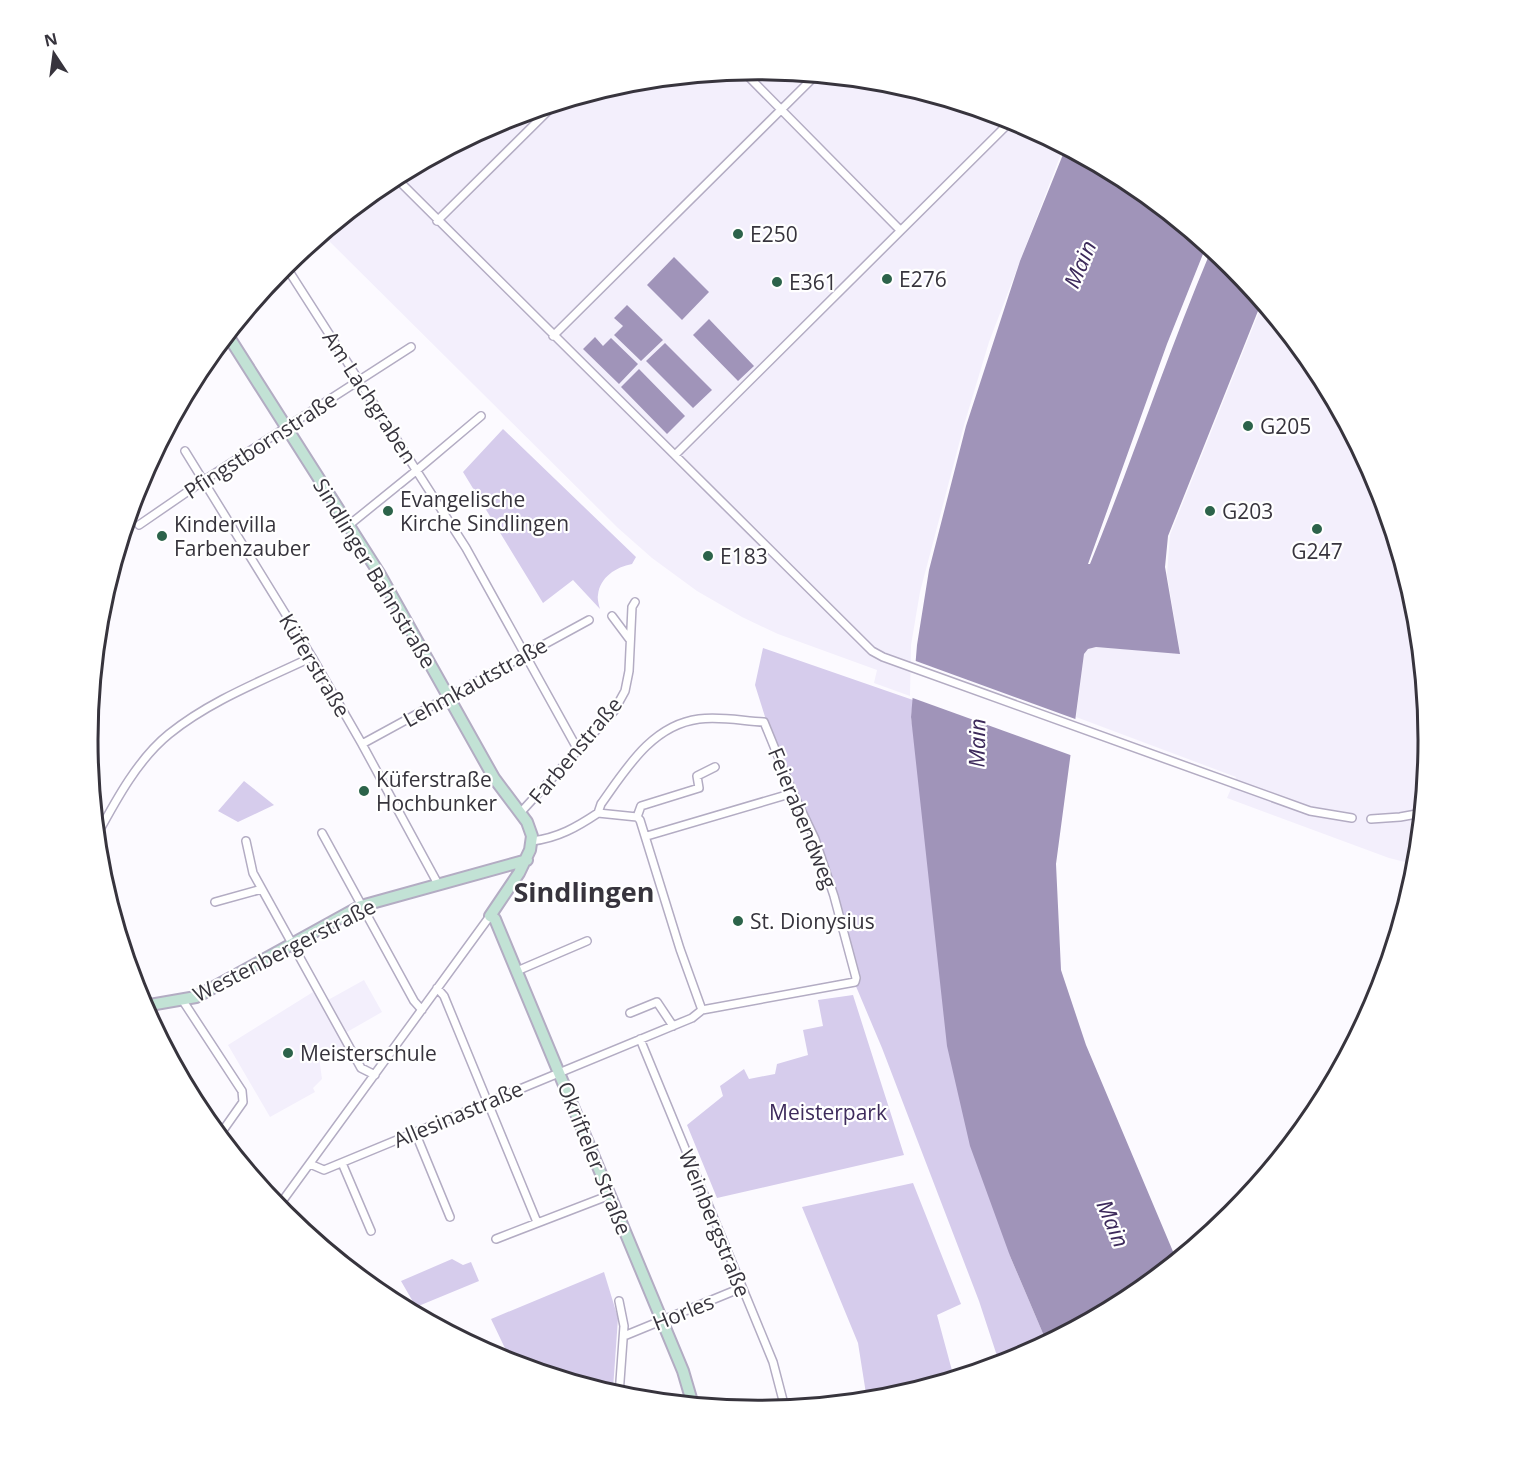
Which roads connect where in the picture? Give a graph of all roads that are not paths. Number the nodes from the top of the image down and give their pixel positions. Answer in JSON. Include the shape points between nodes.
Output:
{"nodes":[{"id":1,"x":753,"y":80,"type":"edge"},
{"id":2,"x":809,"y":82,"type":"edge"},
{"id":3,"x":781,"y":110,"type":"junction"},
{"id":4,"x":543,"y":116,"type":"edge"},
{"id":5,"x":1004,"y":128,"type":"edge"},
{"id":6,"x":402,"y":185,"type":"edge"},
{"id":7,"x":437,"y":221,"type":"junction"},
{"id":8,"x":900,"y":230,"type":"junction"},
{"id":9,"x":291,"y":274,"type":"edge"},
{"id":10,"x":553,"y":336,"type":"junction"},
{"id":11,"x":232,"y":341,"type":"edge"},
{"id":12,"x":411,"y":347,"type":"dead end"},
{"id":13,"x":359,"y":380,"type":"junction"},
{"id":14,"x":481,"y":416,"type":"dead end"},
{"id":15,"x":286,"y":428,"type":"junction"},
{"id":16,"x":184,"y":450,"type":"dead end"},
{"id":17,"x":675,"y":455,"type":"junction"},
{"id":18,"x":417,"y":470,"type":"junction"},
{"id":19,"x":203,"y":481,"type":"junction"},
{"id":20,"x":139,"y":525,"type":"dead end"},
{"id":21,"x":349,"y":525,"type":"junction"},
{"id":22,"x":635,"y":602,"type":"dead end"},
{"id":23,"x":612,"y":615,"type":"dead end"},
{"id":24,"x":589,"y":620,"type":"dead end"},
{"id":25,"x":631,"y":640,"type":"junction"},
{"id":26,"x":525,"y":655,"type":"junction"},
{"id":27,"x":312,"y":657,"type":"junction"},
{"id":28,"x":448,"y":697,"type":"junction"},
{"id":29,"x":362,"y":744,"type":"junction"},
{"id":30,"x":578,"y":750,"type":"junction"},
{"id":31,"x":715,"y":767,"type":"dead end"},
{"id":32,"x":793,"y":793,"type":"junction"},
{"id":33,"x":521,"y":812,"type":"junction"},
{"id":34,"x":598,"y":813,"type":"junction"},
{"id":35,"x":1414,"y":814,"type":"edge"},
{"id":36,"x":637,"y":817,"type":"junction"},
{"id":37,"x":1352,"y":818,"type":"dead end"},
{"id":38,"x":1371,"y":819,"type":"dead end"},
{"id":39,"x":104,"y":824,"type":"edge"},
{"id":40,"x":322,"y":833,"type":"dead end"},
{"id":41,"x":647,"y":836,"type":"junction"},
{"id":42,"x":532,"y":841,"type":"junction"},
{"id":43,"x":246,"y":842,"type":"dead end"},
{"id":44,"x":527,"y":860,"type":"junction"},
{"id":45,"x":438,"y":884,"type":"junction"},
{"id":46,"x":261,"y":889,"type":"junction"},
{"id":47,"x":214,"y":902,"type":"dead end"},
{"id":48,"x":361,"y":906,"type":"junction"},
{"id":49,"x":490,"y":916,"type":"junction"},
{"id":50,"x":587,"y":941,"type":"dead end"},
{"id":51,"x":292,"y":944,"type":"junction"},
{"id":52,"x":517,"y":971,"type":"junction"},
{"id":53,"x":853,"y":983,"type":"joint"},
{"id":54,"x":437,"y":988,"type":"junction"},
{"id":55,"x":183,"y":1001,"type":"junction"},
{"id":56,"x":153,"y":1005,"type":"edge"},
{"id":57,"x":422,"y":1010,"type":"junction"},
{"id":58,"x":702,"y":1010,"type":"junction"},
{"id":59,"x":630,"y":1013,"type":"dead end"},
{"id":60,"x":673,"y":1026,"type":"junction"},
{"id":61,"x":640,"y":1040,"type":"junction"},
{"id":62,"x":560,"y":1072,"type":"junction"},
{"id":63,"x":375,"y":1075,"type":"junction"},
{"id":64,"x":488,"y":1102,"type":"junction"},
{"id":65,"x":224,"y":1128,"type":"edge"},
{"id":66,"x":415,"y":1132,"type":"junction"},
{"id":67,"x":342,"y":1163,"type":"junction"},
{"id":68,"x":310,"y":1164,"type":"junction"},
{"id":69,"x":610,"y":1195,"type":"junction"},
{"id":70,"x":284,"y":1199,"type":"edge"},
{"id":71,"x":450,"y":1217,"type":"dead end"},
{"id":72,"x":537,"y":1222,"type":"junction"},
{"id":73,"x":371,"y":1231,"type":"dead end"},
{"id":74,"x":496,"y":1239,"type":"dead end"},
{"id":75,"x":741,"y":1288,"type":"junction"},
{"id":76,"x":619,"y":1301,"type":"dead end"},
{"id":77,"x":662,"y":1321,"type":"junction"},
{"id":78,"x":624,"y":1336,"type":"junction"},
{"id":79,"x":620,"y":1386,"type":"edge"},
{"id":80,"x":691,"y":1397,"type":"edge"},
{"id":81,"x":783,"y":1399,"type":"edge"}],
"edges":[{"from":1,"to":3,"type":"street"},
{"from":2,"to":3,"type":"street"},
{"from":3,"to":8,"type":"street"},
{"from":3,"to":10,"type":"street"},
{"from":4,"to":7,"type":"street"},
{"from":5,"to":8,"type":"street"},
{"from":6,"to":7,"type":"street"},
{"from":7,"to":10,"type":"street"},
{"from":8,"to":17,"type":"street"},
{"from":9,"to":13,"type":"street","name":"Am Lachgraben"},
{"from":10,"to":17,"type":"street"},
{"from":11,"to":15,"type":"street","name":"Sindlinger Bahnstraße"},
{"from":12,"to":13,"type":"street","name":"Pfingstbornstraße"},
{"from":13,"to":15,"type":"street","name":"Pfingstbornstraße"},
{"from":13,"to":18,"type":"street","name":"Am Lachgraben"},
{"from":14,"to":18,"type":"street"},
{"from":15,"to":19,"type":"street","name":"Pfingstbornstraße"},
{"from":15,"to":21,"type":"street","name":"Sindlinger Bahnstraße"},
{"from":16,"to":19,"type":"street","name":"Küferstraße"},
{"from":17,"to":37,"type":"street","via":[[872,651],[883,657],[1310,811]]},
{"from":18,"to":21,"type":"street"},
{"from":18,"to":26,"type":"street","name":"Am Lachgraben"},
{"from":19,"to":20,"type":"street","name":"Pfingstbornstraße"},
{"from":19,"to":27,"type":"street","name":"Küferstraße"},
{"from":21,"to":28,"type":"street","name":"Sindlinger Bahnstraße"},
{"from":22,"to":25,"type":"street","name":"Farbenstraße"},
{"from":23,"to":25,"type":"street"},
{"from":24,"to":26,"type":"street","name":"Lehmkautstraße"},
{"from":25,"to":30,"type":"street","name":"Farbenstraße","via":[[625,691],[614,711]]},
{"from":26,"to":28,"type":"street","name":"Lehmkautstraße"},
{"from":26,"to":30,"type":"street","name":"Am Lachgraben"},
{"from":27,"to":29,"type":"street","name":"Küferstraße"},
{"from":27,"to":39,"type":"street","via":[[199,712],[168,735],[138,768]]},
{"from":28,"to":29,"type":"street","name":"Lehmkautstraße"},
{"from":28,"to":33,"type":"street","name":"Sindlinger Bahnstraße","via":[[497,784]]},
{"from":29,"to":45,"type":"street","name":"Küferstraße"},
{"from":30,"to":33,"type":"street","name":"Farbenstraße"},
{"from":31,"to":36,"type":"street","via":[[697,776],[699,788],[641,806]]},
{"from":32,"to":34,"type":"street","name":"Feierabendweg","via":[[764,722],[702,719],[666,731],[645,747]]},
{"from":32,"to":41,"type":"street"},
{"from":32,"to":53,"type":"street","name":"Feierabendweg","via":[[828,877],[856,978]]},
{"from":33,"to":42,"type":"street","name":"Farbenstraße"},
{"from":34,"to":36,"type":"street"},
{"from":34,"to":42,"type":"street","via":[[566,832]]},
{"from":35,"to":38,"type":"street"},
{"from":36,"to":41,"type":"street"},
{"from":40,"to":48,"type":"street"},
{"from":41,"to":58,"type":"street"},
{"from":42,"to":44,"type":"street"},
{"from":43,"to":46,"type":"street"},
{"from":44,"to":45,"type":"street","name":"Westenbergerstraße"},
{"from":44,"to":49,"type":"street"},
{"from":45,"to":48,"type":"street","name":"Westenbergerstraße"},
{"from":46,"to":47,"type":"street"},
{"from":46,"to":51,"type":"street"},
{"from":48,"to":51,"type":"street","name":"Westenbergerstraße"},
{"from":48,"to":57,"type":"street"},
{"from":49,"to":52,"type":"street","name":"Okrifteler Straße","via":[[495,919]]},
{"from":49,"to":54,"type":"street"},
{"from":50,"to":52,"type":"street"},
{"from":51,"to":55,"type":"street","name":"Westenbergerstraße"},
{"from":51,"to":63,"type":"street","via":[[361,1068]]},
{"from":52,"to":62,"type":"street","name":"Okrifteler Straße"},
{"from":53,"to":58,"type":"street","name":"Allesinastraße"},
{"from":54,"to":57,"type":"street"},
{"from":54,"to":64,"type":"street","via":[[444,996]]},
{"from":55,"to":56,"type":"street","name":"Westenbergerstraße"},
{"from":55,"to":65,"type":"street","via":[[242,1091],[243,1102]]},
{"from":57,"to":63,"type":"street"},
{"from":58,"to":60,"type":"street","name":"Allesinastraße"},
{"from":59,"to":60,"type":"street","via":[[657,1002]]},
{"from":60,"to":61,"type":"street","name":"Allesinastraße"},
{"from":61,"to":62,"type":"street","name":"Allesinastraße"},
{"from":61,"to":75,"type":"street","name":"Weinbergstraße"},
{"from":62,"to":64,"type":"street","name":"Allesinastraße"},
{"from":62,"to":69,"type":"street","name":"Okrifteler Straße"},
{"from":63,"to":68,"type":"street"},
{"from":64,"to":66,"type":"street","name":"Allesinastraße"},
{"from":64,"to":72,"type":"street"},
{"from":66,"to":67,"type":"street","name":"Allesinastraße"},
{"from":66,"to":71,"type":"street"},
{"from":67,"to":68,"type":"street","name":"Allesinastraße","via":[[324,1170]]},
{"from":67,"to":73,"type":"street"},
{"from":68,"to":70,"type":"street"},
{"from":69,"to":72,"type":"street"},
{"from":69,"to":77,"type":"street","name":"Okrifteler Straße"},
{"from":72,"to":74,"type":"street"},
{"from":75,"to":77,"type":"street","name":"Horles"},
{"from":75,"to":81,"type":"street","name":"Weinbergstraße","via":[[772,1362]]},
{"from":76,"to":78,"type":"street"},
{"from":77,"to":78,"type":"street","name":"Horles"},
{"from":77,"to":80,"type":"street","name":"Okrifteler Straße"},
{"from":78,"to":79,"type":"street"}]}
